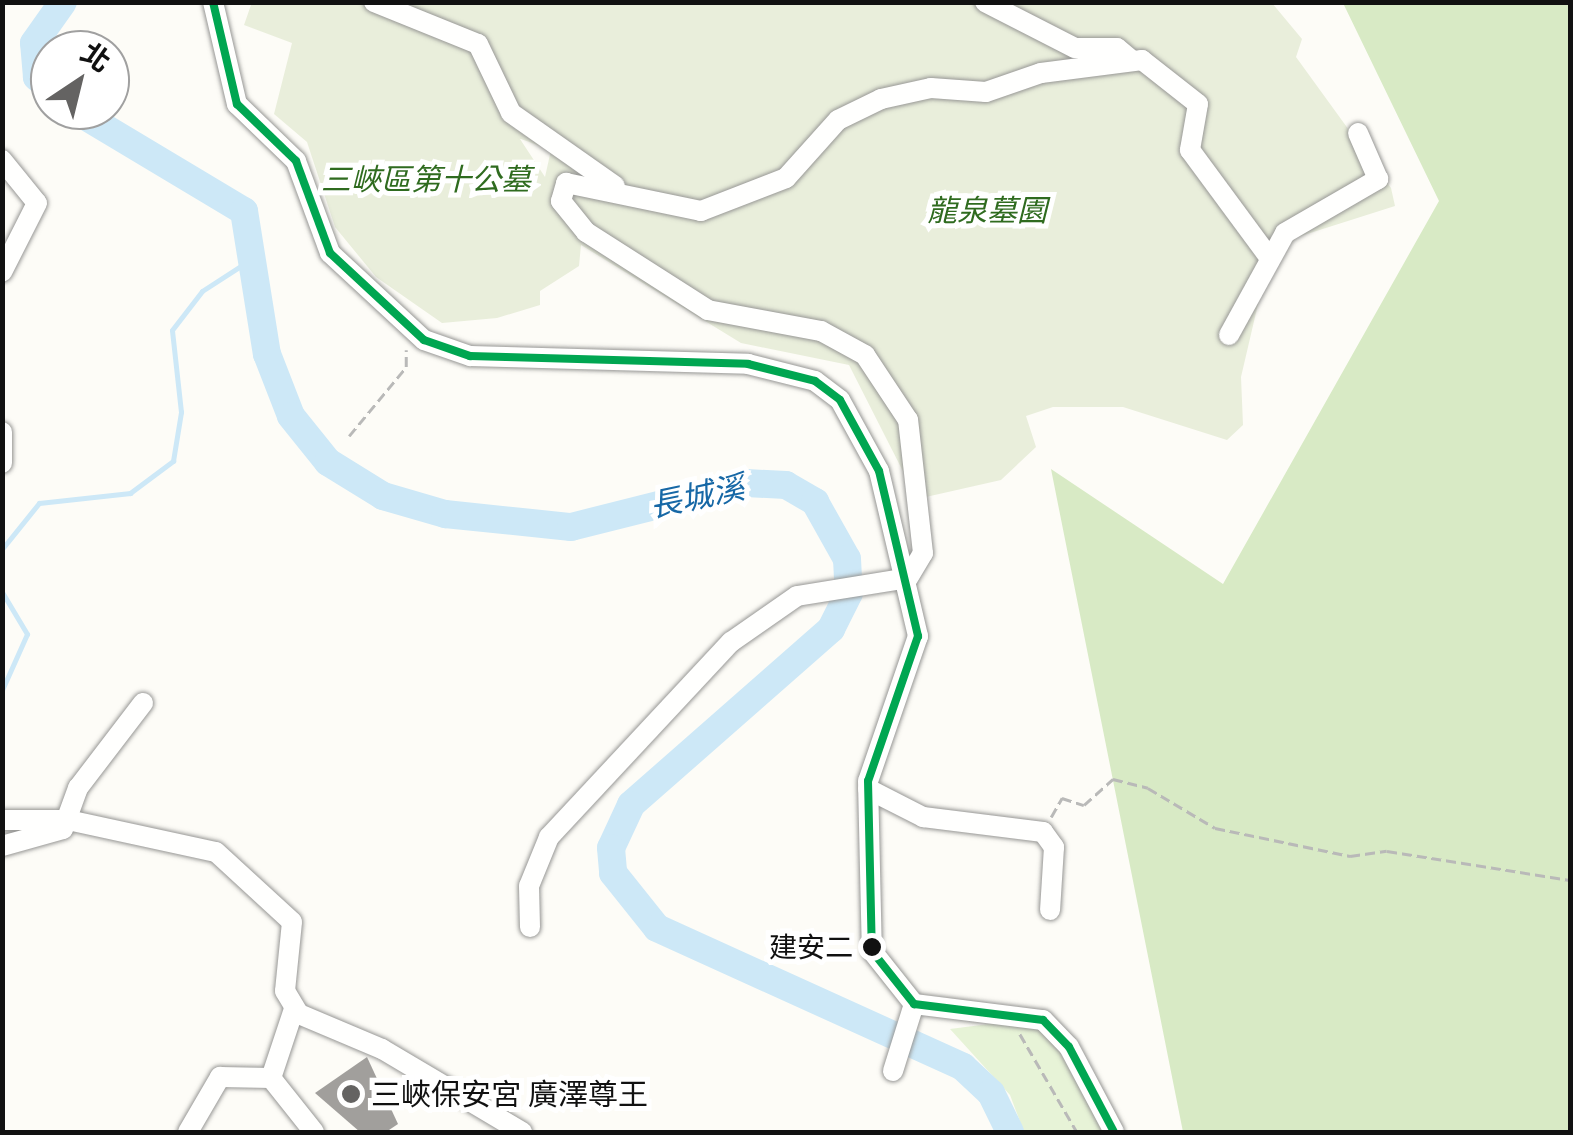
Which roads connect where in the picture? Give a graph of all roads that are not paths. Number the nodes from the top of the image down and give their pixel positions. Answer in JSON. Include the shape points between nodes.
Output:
{"nodes":[{"id":1,"x":212,"y":2,"type":"edge"},
{"id":2,"x":374,"y":2,"type":"edge"},
{"id":3,"x":985,"y":2,"type":"edge"},
{"id":4,"x":1130,"y":60,"type":"junction"},
{"id":5,"x":1358,"y":133,"type":"dead end"},
{"id":6,"x":2,"y":160,"type":"edge"},
{"id":7,"x":620,"y":190,"type":"junction"},
{"id":8,"x":1270,"y":256,"type":"junction"},
{"id":9,"x":2,"y":272,"type":"edge"},
{"id":10,"x":1230,"y":335,"type":"dead end"},
{"id":11,"x":2,"y":432,"type":"edge"},
{"id":12,"x":2,"y":464,"type":"edge"},
{"id":13,"x":908,"y":578,"type":"junction"},
{"id":14,"x":143,"y":703,"type":"dead end"},
{"id":15,"x":868,"y":789,"type":"junction"},
{"id":16,"x":2,"y":820,"type":"edge"},
{"id":17,"x":68,"y":820,"type":"junction"},
{"id":18,"x":2,"y":846,"type":"edge"},
{"id":19,"x":1050,"y":910,"type":"dead end"},
{"id":20,"x":530,"y":926,"type":"dead end"},
{"id":21,"x":914,"y":1004,"type":"junction"},
{"id":22,"x":294,"y":1010,"type":"junction"},
{"id":23,"x":893,"y":1071,"type":"dead end"},
{"id":24,"x":271,"y":1078,"type":"junction"},
{"id":25,"x":188,"y":1132,"type":"edge"},
{"id":26,"x":314,"y":1132,"type":"edge"},
{"id":27,"x":522,"y":1132,"type":"edge"},
{"id":28,"x":1114,"y":1132,"type":"edge"}],
"edges":[{"from":1,"to":13,"type":"street","via":[[237,104],[296,161],[330,253],[402,322],[470,356],[656,356],[815,381],[861,427]]},
{"from":2,"to":7,"type":"street","via":[[478,44],[511,113]]},
{"from":3,"to":4,"type":"street","via":[[1075,48],[1117,48]]},
{"from":4,"to":7,"type":"street","via":[[1041,72],[986,92],[931,88],[881,99],[838,120],[786,178],[700,212]]},
{"from":4,"to":8,"type":"street","via":[[1164,70],[1198,104],[1190,150]]},
{"from":5,"to":8,"type":"street","via":[[1378,179],[1298,224]]},
{"from":6,"to":9,"type":"street","via":[[37,203]]},
{"from":7,"to":13,"type":"street","via":[[574,179],[560,191],[586,232],[708,310],[821,331],[849,342],[886,376],[912,442],[923,553]]},
{"from":8,"to":10,"type":"street"},
{"from":11,"to":12,"type":"street"},
{"from":13,"to":15,"type":"street","via":[[914,661]]},
{"from":13,"to":20,"type":"street","via":[[825,588],[774,608],[731,642],[549,837],[528,886]]},
{"from":14,"to":17,"type":"street","via":[[78,788]]},
{"from":15,"to":19,"type":"street","via":[[922,817],[1043,832],[1054,847]]},
{"from":15,"to":21,"type":"street","via":[[866,927],[881,967]]},
{"from":16,"to":17,"type":"street"},
{"from":17,"to":18,"type":"street","via":[[47,840]]},
{"from":17,"to":22,"type":"street","via":[[200,844],[246,876],[294,928],[285,984]]},
{"from":21,"to":23,"type":"street"},
{"from":21,"to":28,"type":"street","via":[[964,1016],[1007,1011],[1057,1032]]},
{"from":22,"to":24,"type":"street"},
{"from":22,"to":27,"type":"street"},
{"from":24,"to":25,"type":"street","via":[[220,1077]]},
{"from":24,"to":26,"type":"street"}]}
